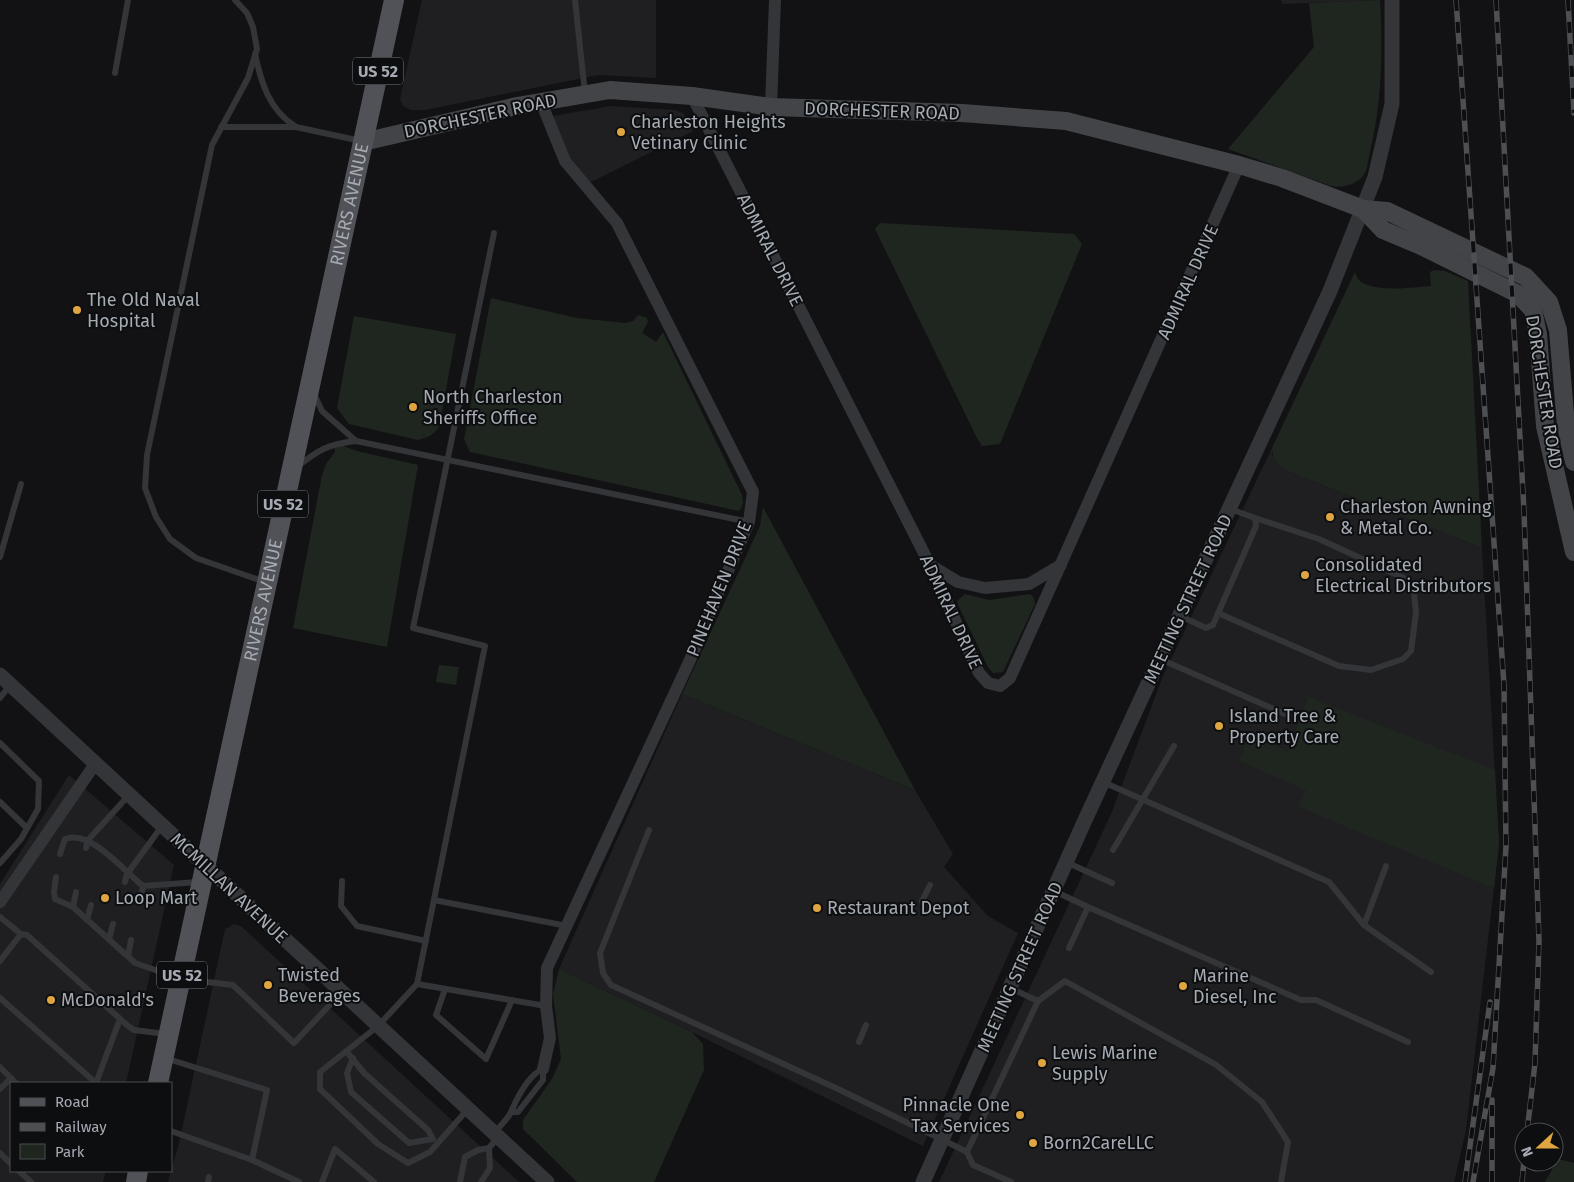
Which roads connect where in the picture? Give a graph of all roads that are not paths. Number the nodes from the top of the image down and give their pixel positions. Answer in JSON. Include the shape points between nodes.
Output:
{"nodes":[{"id":1,"x":128,"y":0,"type":"edge"},
{"id":2,"x":235,"y":0,"type":"edge"},
{"id":3,"x":394,"y":0,"type":"edge"},
{"id":4,"x":575,"y":0,"type":"edge"},
{"id":5,"x":775,"y":0,"type":"edge"},
{"id":6,"x":1392,"y":0,"type":"edge"},
{"id":7,"x":255,"y":54,"type":"junction"},
{"id":8,"x":115,"y":73,"type":"dead end"},
{"id":9,"x":586,"y":95,"type":"junction"},
{"id":10,"x":692,"y":96,"type":"junction"},
{"id":11,"x":542,"y":102,"type":"junction"},
{"id":12,"x":771,"y":107,"type":"junction"},
{"id":13,"x":296,"y":126,"type":"junction"},
{"id":14,"x":221,"y":127,"type":"junction"},
{"id":15,"x":363,"y":142,"type":"junction"},
{"id":16,"x":1239,"y":165,"type":"junction"},
{"id":17,"x":1363,"y":209,"type":"junction"},
{"id":18,"x":494,"y":233,"type":"dead end"},
{"id":19,"x":310,"y":384,"type":"junction"},
{"id":20,"x":1570,"y":431,"type":"edge"},
{"id":21,"x":356,"y":441,"type":"junction"},
{"id":22,"x":448,"y":459,"type":"junction"},
{"id":23,"x":1574,"y":462,"type":"edge"},
{"id":24,"x":290,"y":472,"type":"junction"},
{"id":25,"x":21,"y":484,"type":"dead end"},
{"id":26,"x":1229,"y":509,"type":"junction"},
{"id":27,"x":1255,"y":518,"type":"junction"},
{"id":28,"x":749,"y":522,"type":"junction"},
{"id":29,"x":1574,"y":552,"type":"edge"},
{"id":30,"x":0,"y":557,"type":"edge"},
{"id":31,"x":1061,"y":564,"type":"junction"},
{"id":32,"x":930,"y":566,"type":"junction"},
{"id":33,"x":266,"y":583,"type":"junction"},
{"id":34,"x":1218,"y":613,"type":"junction"},
{"id":35,"x":1180,"y":616,"type":"junction"},
{"id":36,"x":1160,"y":659,"type":"junction"},
{"id":37,"x":5,"y":679,"type":"edge"},
{"id":38,"x":0,"y":698,"type":"edge"},
{"id":39,"x":1284,"y":714,"type":"dead end"},
{"id":40,"x":0,"y":743,"type":"edge"},
{"id":41,"x":1174,"y":746,"type":"dead end"},
{"id":42,"x":95,"y":764,"type":"junction"},
{"id":43,"x":1103,"y":782,"type":"junction"},
{"id":44,"x":129,"y":796,"type":"junction"},
{"id":45,"x":1143,"y":799,"type":"junction"},
{"id":46,"x":0,"y":802,"type":"edge"},
{"id":47,"x":162,"y":826,"type":"junction"},
{"id":48,"x":27,"y":828,"type":"junction"},
{"id":49,"x":649,"y":830,"type":"dead end"},
{"id":50,"x":88,"y":840,"type":"junction"},
{"id":51,"x":86,"y":848,"type":"dead end"},
{"id":52,"x":1113,"y":850,"type":"dead end"},
{"id":53,"x":105,"y":853,"type":"junction"},
{"id":54,"x":60,"y":854,"type":"dead end"},
{"id":55,"x":103,"y":862,"type":"dead end"},
{"id":56,"x":1066,"y":862,"type":"junction"},
{"id":57,"x":0,"y":864,"type":"edge"},
{"id":58,"x":1386,"y":866,"type":"dead end"},
{"id":59,"x":127,"y":874,"type":"junction"},
{"id":60,"x":204,"y":874,"type":"junction"},
{"id":61,"x":56,"y":877,"type":"dead end"},
{"id":62,"x":342,"y":881,"type":"dead end"},
{"id":63,"x":125,"y":882,"type":"dead end"},
{"id":64,"x":1112,"y":883,"type":"dead end"},
{"id":65,"x":930,"y":885,"type":"dead end"},
{"id":66,"x":143,"y":886,"type":"junction"},
{"id":67,"x":1054,"y":891,"type":"junction"},
{"id":68,"x":76,"y":892,"type":"dead end"},
{"id":69,"x":141,"y":897,"type":"dead end"},
{"id":70,"x":434,"y":900,"type":"junction"},
{"id":71,"x":922,"y":901,"type":"dead end"},
{"id":72,"x":0,"y":902,"type":"edge"},
{"id":73,"x":91,"y":905,"type":"dead end"},
{"id":74,"x":73,"y":907,"type":"junction"},
{"id":75,"x":1088,"y":907,"type":"junction"},
{"id":76,"x":0,"y":917,"type":"edge"},
{"id":77,"x":87,"y":920,"type":"junction"},
{"id":78,"x":113,"y":924,"type":"dead end"},
{"id":79,"x":1364,"y":925,"type":"junction"},
{"id":80,"x":567,"y":926,"type":"junction"},
{"id":81,"x":21,"y":934,"type":"junction"},
{"id":82,"x":109,"y":939,"type":"junction"},
{"id":83,"x":131,"y":940,"type":"dead end"},
{"id":84,"x":426,"y":941,"type":"junction"},
{"id":85,"x":1069,"y":948,"type":"dead end"},
{"id":86,"x":128,"y":956,"type":"junction"},
{"id":87,"x":0,"y":961,"type":"edge"},
{"id":88,"x":1431,"y":972,"type":"dead end"},
{"id":89,"x":181,"y":979,"type":"junction"},
{"id":90,"x":417,"y":984,"type":"junction"},
{"id":91,"x":445,"y":988,"type":"junction"},
{"id":92,"x":1010,"y":988,"type":"junction"},
{"id":93,"x":342,"y":992,"type":"junction"},
{"id":94,"x":0,"y":998,"type":"edge"},
{"id":95,"x":512,"y":1000,"type":"junction"},
{"id":96,"x":1038,"y":1001,"type":"junction"},
{"id":97,"x":546,"y":1006,"type":"junction"},
{"id":98,"x":120,"y":1019,"type":"junction"},
{"id":99,"x":866,"y":1025,"type":"dead end"},
{"id":100,"x":378,"y":1026,"type":"junction"},
{"id":101,"x":170,"y":1034,"type":"junction"},
{"id":102,"x":859,"y":1042,"type":"dead end"},
{"id":103,"x":1408,"y":1042,"type":"dead end"},
{"id":104,"x":347,"y":1052,"type":"junction"},
{"id":105,"x":164,"y":1058,"type":"junction"},
{"id":106,"x":353,"y":1058,"type":"junction"},
{"id":107,"x":0,"y":1067,"type":"edge"},
{"id":108,"x":543,"y":1069,"type":"junction"},
{"id":109,"x":13,"y":1081,"type":"edge"},
{"id":110,"x":95,"y":1082,"type":"edge"},
{"id":111,"x":96,"y":1082,"type":"edge"},
{"id":112,"x":158,"y":1082,"type":"edge"},
{"id":113,"x":468,"y":1108,"type":"junction"},
{"id":114,"x":511,"y":1112,"type":"junction"},
{"id":115,"x":172,"y":1131,"type":"edge"},
{"id":116,"x":494,"y":1139,"type":"junction"},
{"id":117,"x":943,"y":1140,"type":"junction"},
{"id":118,"x":436,"y":1141,"type":"junction"},
{"id":119,"x":967,"y":1152,"type":"junction"},
{"id":120,"x":0,"y":1153,"type":"edge"},
{"id":121,"x":252,"y":1160,"type":"junction"},
{"id":122,"x":10,"y":1163,"type":"edge"},
{"id":123,"x":20,"y":1172,"type":"edge"},
{"id":124,"x":31,"y":1182,"type":"edge"},
{"id":125,"x":299,"y":1182,"type":"edge"},
{"id":126,"x":322,"y":1182,"type":"edge"},
{"id":127,"x":374,"y":1182,"type":"edge"},
{"id":128,"x":460,"y":1182,"type":"edge"},
{"id":129,"x":480,"y":1182,"type":"edge"},
{"id":130,"x":547,"y":1182,"type":"edge"},
{"id":131,"x":923,"y":1182,"type":"edge"},
{"id":132,"x":1011,"y":1182,"type":"edge"},
{"id":133,"x":1280,"y":1182,"type":"edge"}],
"edges":[{"from":1,"to":8,"type":"lane"},
{"from":2,"to":7,"type":"lane","via":[[254,27]]},
{"from":3,"to":15,"type":"main road","name":"RIVERS AVENUE","number":"US 52"},
{"from":4,"to":9,"type":"lane"},
{"from":5,"to":12,"type":"street"},
{"from":6,"to":17,"type":"street","name":"MEETING STREET ROAD","via":[[1392,104],[1375,178]]},
{"from":7,"to":13,"type":"lane","via":[[272,104],[282,118]]},
{"from":7,"to":14,"type":"lane","via":[[248,78]]},
{"from":9,"to":10,"type":"main road","name":"DORCHESTER ROAD","via":[[610,90]]},
{"from":9,"to":11,"type":"main road","name":"DORCHESTER ROAD"},
{"from":10,"to":12,"type":"main road","name":"DORCHESTER ROAD"},
{"from":10,"to":32,"type":"street","name":"ADMIRAL DRIVE"},
{"from":11,"to":15,"type":"main road","name":"DORCHESTER ROAD"},
{"from":11,"to":28,"type":"street","name":"PINEHAVEN DRIVE","via":[[565,161],[617,222],[753,492]]},
{"from":12,"to":16,"type":"main road","name":"DORCHESTER ROAD","via":[[962,113],[1066,122]]},
{"from":13,"to":14,"type":"lane"},
{"from":13,"to":15,"type":"lane"},
{"from":14,"to":33,"type":"lane","via":[[210,154],[147,455],[145,488],[156,517],[170,539],[196,558]]},
{"from":15,"to":19,"type":"main road","name":"RIVERS AVENUE","number":"US 52"},
{"from":16,"to":17,"type":"main road","name":"DORCHESTER ROAD"},
{"from":16,"to":31,"type":"street","name":"ADMIRAL DRIVE"},
{"from":17,"to":20,"type":"main road","name":"DORCHESTER ROAD","via":[[1387,211],[1526,277],[1549,302],[1558,330]]},
{"from":17,"to":26,"type":"street","name":"MEETING STREET ROAD","via":[[1330,291]]},
{"from":17,"to":29,"type":"main road","name":"DORCHESTER ROAD","via":[[1383,230],[1518,294],[1533,310],[1538,334],[1545,426]]},
{"from":18,"to":22,"type":"lane"},
{"from":19,"to":21,"type":"lane","via":[[322,410]]},
{"from":19,"to":24,"type":"main road","name":"RIVERS AVENUE","number":"US 52"},
{"from":20,"to":23,"type":"main road","name":"DORCHESTER ROAD"},
{"from":21,"to":22,"type":"lane"},
{"from":21,"to":24,"type":"lane","via":[[335,443],[318,450]]},
{"from":22,"to":28,"type":"lane"},
{"from":22,"to":70,"type":"lane","via":[[413,628],[485,646]]},
{"from":24,"to":33,"type":"main road","name":"RIVERS AVENUE","number":"US 52"},
{"from":25,"to":30,"type":"lane"},
{"from":26,"to":27,"type":"lane"},
{"from":26,"to":35,"type":"street","name":"MEETING STREET ROAD"},
{"from":27,"to":34,"type":"lane","via":[[1256,526]]},
{"from":27,"to":34,"type":"lane","via":[[1319,539],[1406,579],[1414,593],[1416,613],[1412,651],[1403,659],[1371,670],[1339,666]]},
{"from":28,"to":80,"type":"street","name":"PINEHAVEN DRIVE","via":[[690,660]]},
{"from":31,"to":32,"type":"street","via":[[1029,584],[985,588],[958,582]]},
{"from":31,"to":32,"type":"street","name":"ADMIRAL DRIVE","via":[[1010,678],[1000,686],[988,683],[979,673]]},
{"from":33,"to":60,"type":"main road","name":"RIVERS AVENUE","number":"US 52"},
{"from":34,"to":35,"type":"lane","via":[[1213,626],[1206,628]]},
{"from":35,"to":36,"type":"street","name":"MEETING STREET ROAD"},
{"from":36,"to":39,"type":"lane"},
{"from":36,"to":43,"type":"street","name":"MEETING STREET ROAD"},
{"from":37,"to":38,"type":"lane"},
{"from":37,"to":42,"type":"street","name":"MCMILLAN AVENUE"},
{"from":40,"to":48,"type":"lane","via":[[39,781],[38,809]]},
{"from":41,"to":45,"type":"lane"},
{"from":42,"to":44,"type":"street","name":"MCMILLAN AVENUE"},
{"from":42,"to":72,"type":"street"},
{"from":43,"to":45,"type":"lane"},
{"from":43,"to":56,"type":"street","name":"MEETING STREET ROAD"},
{"from":44,"to":47,"type":"street","name":"MCMILLAN AVENUE"},
{"from":44,"to":50,"type":"lane"},
{"from":45,"to":52,"type":"lane"},
{"from":45,"to":79,"type":"lane","via":[[1328,882]]},
{"from":46,"to":48,"type":"lane"},
{"from":47,"to":59,"type":"lane"},
{"from":47,"to":60,"type":"street","name":"MCMILLAN AVENUE"},
{"from":48,"to":57,"type":"lane"},
{"from":49,"to":117,"type":"lane","via":[[600,953],[603,973],[611,985]]},
{"from":50,"to":51,"type":"lane"},
{"from":50,"to":53,"type":"lane"},
{"from":50,"to":54,"type":"lane","via":[[73,836],[65,839]]},
{"from":53,"to":55,"type":"lane"},
{"from":53,"to":59,"type":"lane"},
{"from":56,"to":64,"type":"lane"},
{"from":56,"to":67,"type":"street","name":"MEETING STREET ROAD"},
{"from":58,"to":79,"type":"lane"},
{"from":59,"to":63,"type":"lane"},
{"from":59,"to":66,"type":"lane"},
{"from":60,"to":66,"type":"lane"},
{"from":60,"to":89,"type":"main road","name":"RIVERS AVENUE","number":"US 52"},
{"from":60,"to":93,"type":"street","name":"MCMILLAN AVENUE"},
{"from":61,"to":74,"type":"lane","via":[[55,899]]},
{"from":62,"to":84,"type":"lane","via":[[341,906],[357,926]]},
{"from":65,"to":71,"type":"lane"},
{"from":66,"to":69,"type":"lane"},
{"from":67,"to":75,"type":"lane"},
{"from":67,"to":92,"type":"street","name":"MEETING STREET ROAD"},
{"from":68,"to":74,"type":"lane"},
{"from":70,"to":80,"type":"lane"},
{"from":70,"to":84,"type":"lane"},
{"from":73,"to":77,"type":"lane"},
{"from":74,"to":77,"type":"lane"},
{"from":75,"to":85,"type":"lane"},
{"from":75,"to":103,"type":"lane","via":[[1301,1000],[1316,1000]]},
{"from":76,"to":81,"type":"lane"},
{"from":77,"to":82,"type":"lane"},
{"from":78,"to":82,"type":"lane"},
{"from":79,"to":88,"type":"lane"},
{"from":80,"to":97,"type":"street","name":"PINEHAVEN DRIVE","via":[[547,968]]},
{"from":81,"to":87,"type":"lane"},
{"from":81,"to":98,"type":"lane","via":[[27,935]]},
{"from":82,"to":86,"type":"lane"},
{"from":83,"to":86,"type":"lane"},
{"from":84,"to":90,"type":"lane"},
{"from":86,"to":89,"type":"lane","via":[[135,963]]},
{"from":89,"to":93,"type":"lane","via":[[233,985],[294,1044]]},
{"from":89,"to":101,"type":"main road","name":"RIVERS AVENUE","number":"US 52"},
{"from":90,"to":91,"type":"lane"},
{"from":90,"to":100,"type":"lane"},
{"from":91,"to":95,"type":"lane"},
{"from":91,"to":95,"type":"lane","via":[[436,1015],[486,1059]]},
{"from":92,"to":96,"type":"lane"},
{"from":92,"to":117,"type":"street","name":"MEETING STREET ROAD"},
{"from":93,"to":100,"type":"street","name":"MCMILLAN AVENUE"},
{"from":94,"to":110,"type":"lane"},
{"from":95,"to":97,"type":"lane"},
{"from":96,"to":119,"type":"lane"},
{"from":96,"to":133,"type":"lane","via":[[1066,981],[1215,1064],[1262,1102],[1288,1142]]},
{"from":97,"to":108,"type":"street","name":"PINEHAVEN DRIVE","via":[[550,1038]]},
{"from":98,"to":101,"type":"lane","via":[[134,1030]]},
{"from":98,"to":111,"type":"lane"},
{"from":99,"to":102,"type":"lane"},
{"from":100,"to":104,"type":"lane"},
{"from":100,"to":113,"type":"street","name":"MCMILLAN AVENUE"},
{"from":101,"to":105,"type":"main road","name":"RIVERS AVENUE","number":"US 52"},
{"from":104,"to":106,"type":"lane"},
{"from":104,"to":118,"type":"lane","via":[[320,1072],[320,1089],[378,1144],[408,1163],[430,1152]]},
{"from":105,"to":112,"type":"main road","name":"RIVERS AVENUE","number":"US 52"},
{"from":105,"to":121,"type":"lane","via":[[268,1090]]},
{"from":106,"to":118,"type":"lane","via":[[364,1073],[428,1130]]},
{"from":106,"to":118,"type":"lane","via":[[347,1073],[351,1092],[410,1143]]},
{"from":107,"to":109,"type":"lane"},
{"from":108,"to":114,"type":"lane","via":[[536,1072],[512,1105]]},
{"from":108,"to":114,"type":"lane","via":[[543,1080],[518,1112]]},
{"from":113,"to":116,"type":"street","name":"MCMILLAN AVENUE"},
{"from":113,"to":118,"type":"lane"},
{"from":114,"to":116,"type":"lane"},
{"from":115,"to":121,"type":"lane"},
{"from":116,"to":128,"type":"lane","via":[[465,1157]]},
{"from":116,"to":129,"type":"lane","via":[[490,1168]]},
{"from":116,"to":130,"type":"street","name":"MCMILLAN AVENUE"},
{"from":117,"to":119,"type":"lane"},
{"from":117,"to":131,"type":"street","name":"MEETING STREET ROAD"},
{"from":119,"to":132,"type":"lane","via":[[973,1165]]},
{"from":120,"to":122,"type":"lane"},
{"from":121,"to":125,"type":"lane"},
{"from":123,"to":124,"type":"lane"},
{"from":126,"to":127,"type":"lane","via":[[336,1149]]}]}
